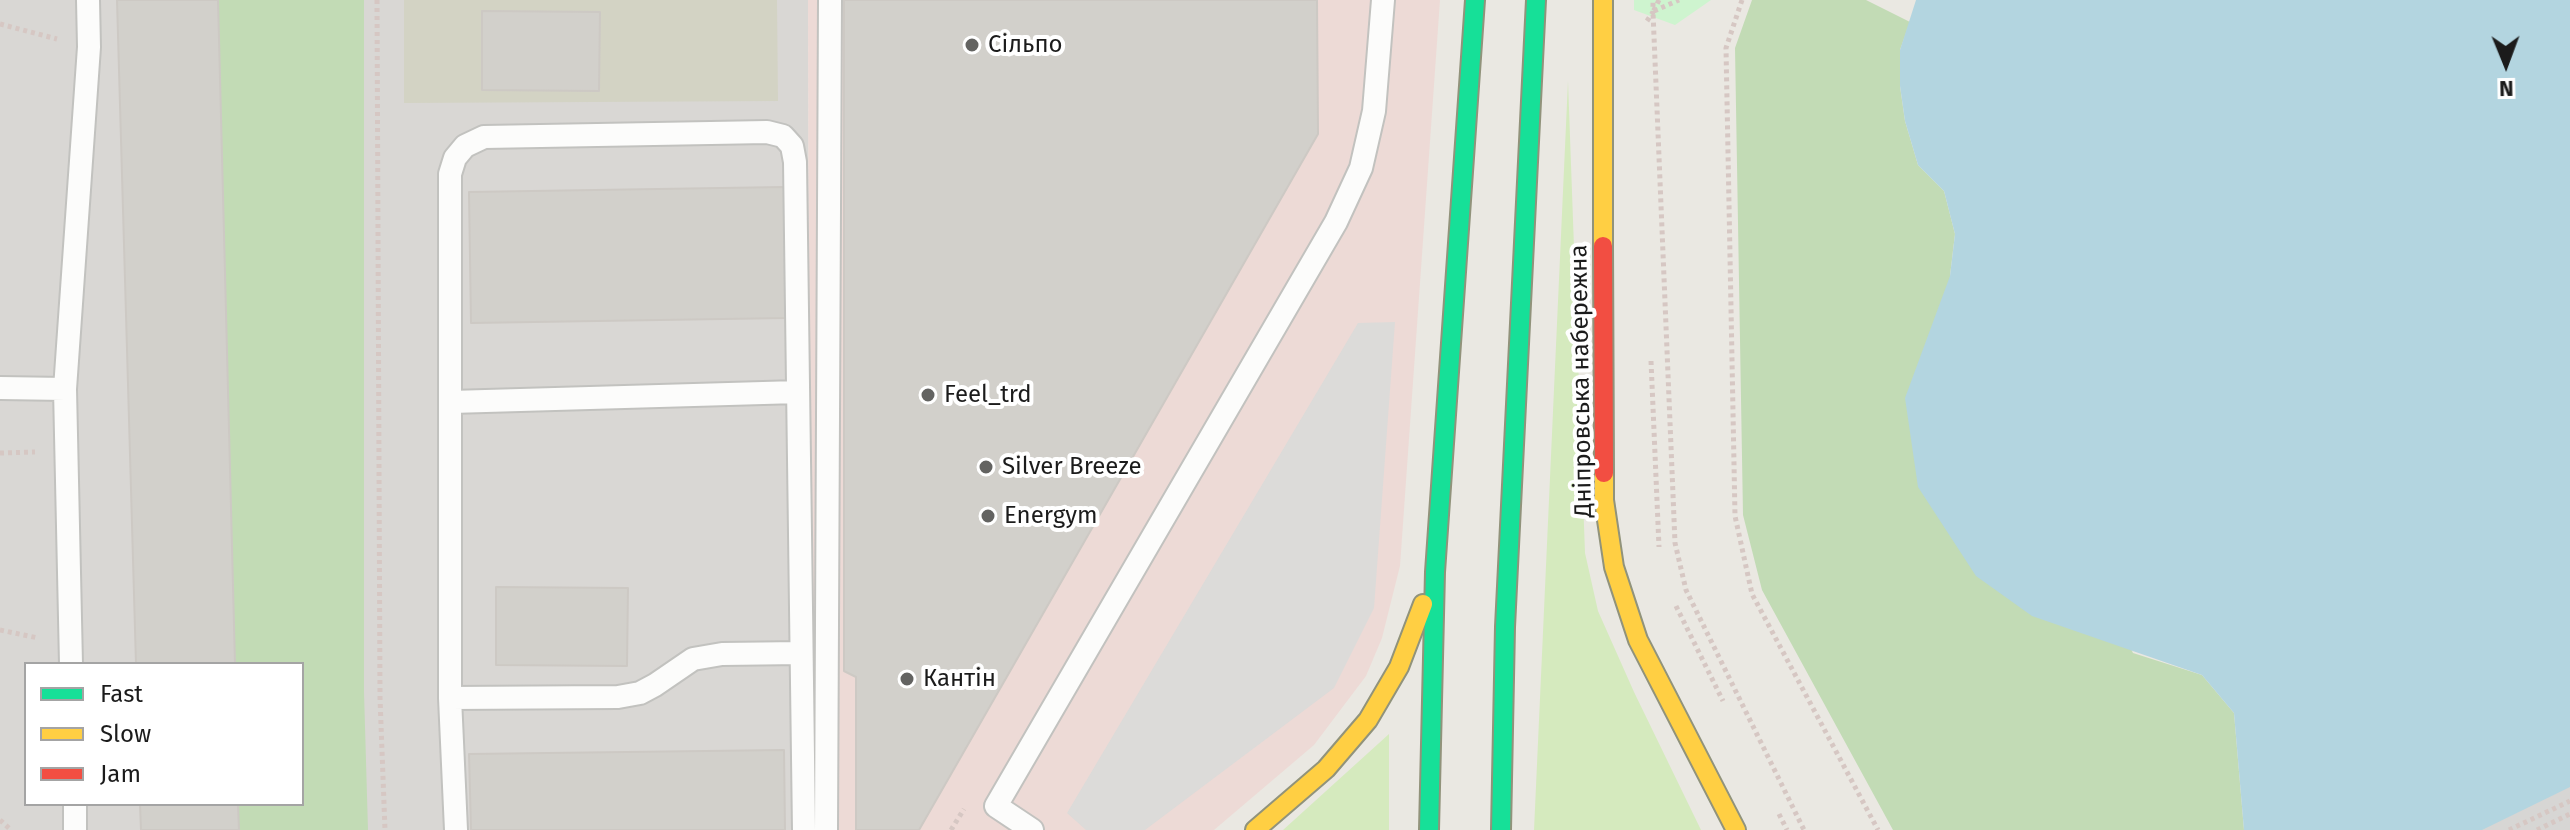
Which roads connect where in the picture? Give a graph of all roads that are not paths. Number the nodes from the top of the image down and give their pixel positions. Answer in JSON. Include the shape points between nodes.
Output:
{"nodes":[{"id":1,"x":88,"y":0,"type":"edge"},
{"id":2,"x":830,"y":0,"type":"edge"},
{"id":3,"x":1383,"y":0,"type":"edge"},
{"id":4,"x":1475,"y":0,"type":"edge"},
{"id":5,"x":1536,"y":0,"type":"edge"},
{"id":6,"x":1603,"y":0,"type":"edge"},
{"id":7,"x":0,"y":388,"type":"edge"},
{"id":8,"x":65,"y":389,"type":"junction"},
{"id":9,"x":798,"y":392,"type":"junction"},
{"id":10,"x":451,"y":402,"type":"junction"},
{"id":11,"x":1435,"y":572,"type":"junction"},
{"id":12,"x":801,"y":653,"type":"junction"},
{"id":13,"x":71,"y":662,"type":"edge"},
{"id":14,"x":450,"y":698,"type":"junction"},
{"id":15,"x":75,"y":806,"type":"edge"},
{"id":16,"x":75,"y":830,"type":"edge"},
{"id":17,"x":456,"y":830,"type":"edge"},
{"id":18,"x":804,"y":830,"type":"edge"},
{"id":19,"x":826,"y":830,"type":"edge"},
{"id":20,"x":1032,"y":830,"type":"edge"},
{"id":21,"x":1255,"y":830,"type":"edge"},
{"id":22,"x":1429,"y":830,"type":"edge"},
{"id":23,"x":1501,"y":830,"type":"edge"},
{"id":24,"x":1736,"y":830,"type":"edge"}],
"edges":[{"from":1,"to":8,"type":"lane"},
{"from":2,"to":19,"type":"lane"},
{"from":3,"to":20,"type":"lane","via":[[1374,111],[1361,168],[1336,222],[996,806]]},
{"from":4,"to":11,"type":"main road"},
{"from":5,"to":23,"type":"main road","via":[[1505,627]]},
{"from":6,"to":24,"type":"main road","name":"Дніпровська набережна","via":[[1604,500],[1614,567],[1638,640]]},
{"from":7,"to":8,"type":"lane"},
{"from":8,"to":13,"type":"lane"},
{"from":9,"to":10,"type":"lane"},
{"from":9,"to":10,"type":"lane","via":[[795,162],[783,136],[767,132],[484,137],[465,146],[450,174]]},
{"from":9,"to":12,"type":"lane"},
{"from":10,"to":14,"type":"lane"},
{"from":11,"to":21,"type":"main road","via":[[1399,667],[1368,720],[1326,769]]},
{"from":11,"to":22,"type":"main road"},
{"from":12,"to":14,"type":"lane","via":[[693,659],[640,693],[618,697]]},
{"from":12,"to":18,"type":"lane"},
{"from":14,"to":17,"type":"lane"},
{"from":15,"to":16,"type":"lane"}]}
